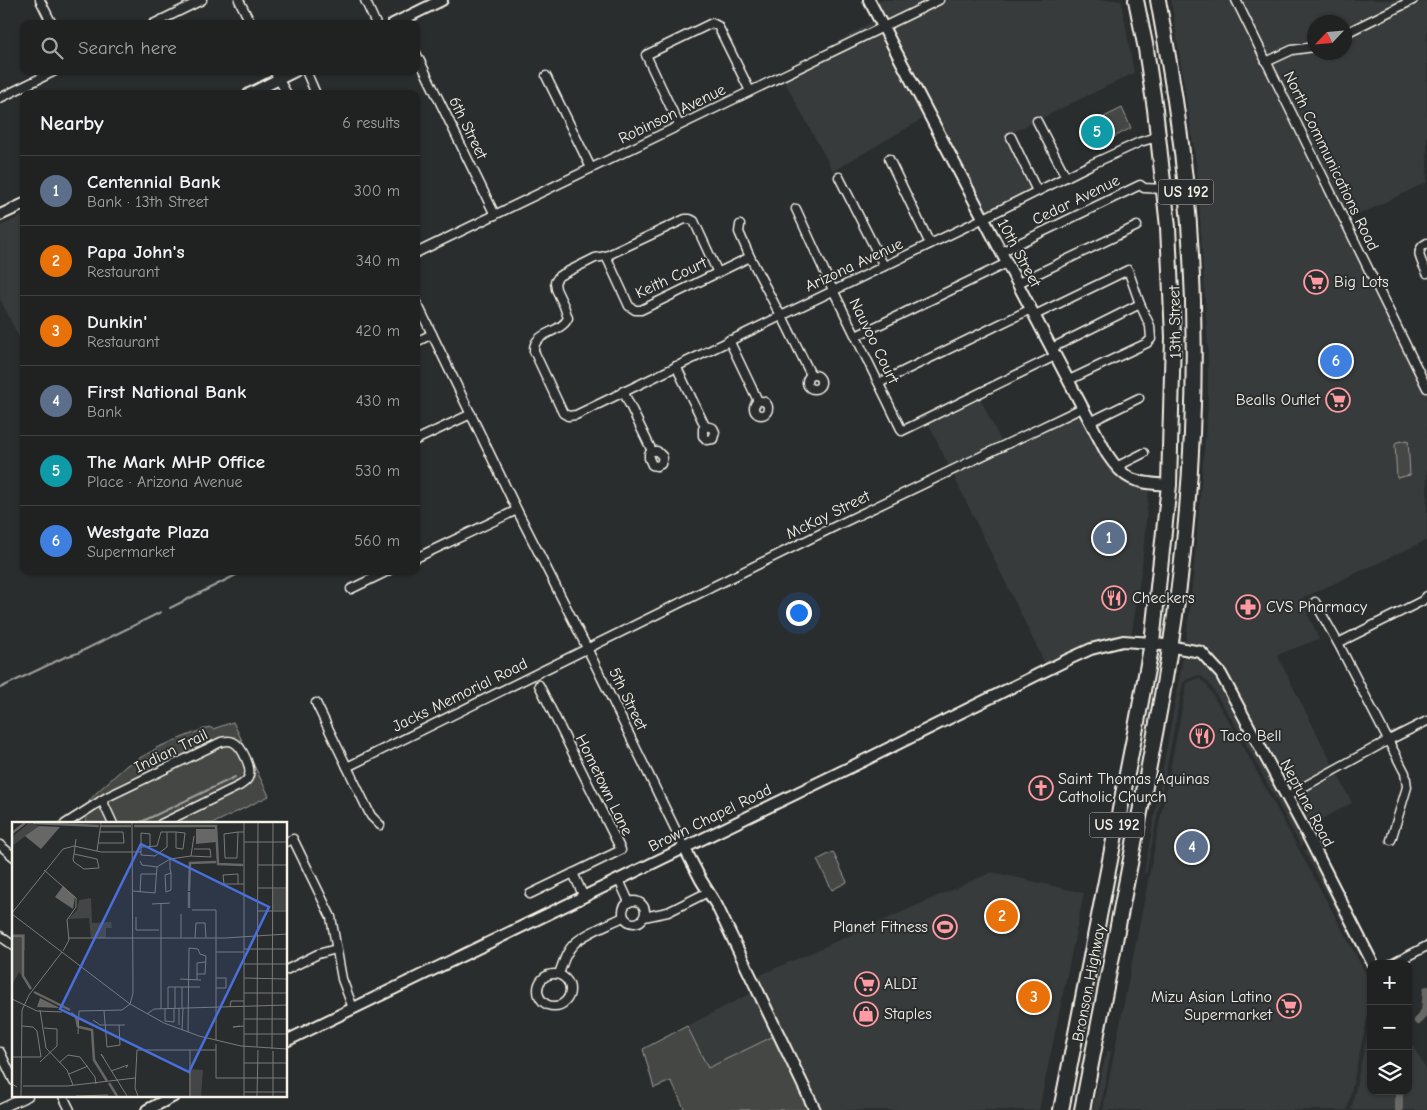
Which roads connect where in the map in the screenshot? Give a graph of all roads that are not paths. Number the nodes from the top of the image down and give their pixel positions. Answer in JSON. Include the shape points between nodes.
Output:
{"nodes":[{"id":1,"x":40,"y":0,"type":"edge"},
{"id":2,"x":202,"y":0,"type":"edge"},
{"id":3,"x":239,"y":0,"type":"edge"},
{"id":4,"x":365,"y":0,"type":"edge"},
{"id":5,"x":442,"y":0,"type":"edge"},
{"id":6,"x":869,"y":0,"type":"edge"},
{"id":7,"x":939,"y":0,"type":"edge"},
{"id":8,"x":1136,"y":0,"type":"edge"},
{"id":9,"x":1150,"y":0,"type":"edge"},
{"id":10,"x":1158,"y":0,"type":"edge"},
{"id":11,"x":1236,"y":0,"type":"edge"},
{"id":12,"x":1413,"y":0,"type":"edge"},
{"id":13,"x":50,"y":20,"type":"edge"},
{"id":14,"x":161,"y":20,"type":"edge"},
{"id":15,"x":249,"y":20,"type":"edge"},
{"id":16,"x":374,"y":20,"type":"edge"},
{"id":17,"x":404,"y":20,"type":"edge"},
{"id":18,"x":883,"y":26,"type":"junction"},
{"id":19,"x":1352,"y":30,"type":"edge"},
{"id":20,"x":1167,"y":47,"type":"junction"},
{"id":21,"x":1307,"y":48,"type":"edge"},
{"id":22,"x":1146,"y":50,"type":"junction"},
{"id":23,"x":420,"y":61,"type":"edge"},
{"id":24,"x":1266,"y":62,"type":"junction"},
{"id":25,"x":47,"y":75,"type":"edge"},
{"id":26,"x":276,"y":75,"type":"edge"},
{"id":27,"x":308,"y":75,"type":"edge"},
{"id":28,"x":546,"y":76,"type":"dead end"},
{"id":29,"x":255,"y":90,"type":"edge"},
{"id":30,"x":285,"y":90,"type":"edge"},
{"id":31,"x":314,"y":90,"type":"edge"},
{"id":32,"x":750,"y":91,"type":"junction"},
{"id":33,"x":0,"y":98,"type":"edge"},
{"id":34,"x":1037,"y":120,"type":"dead end"},
{"id":35,"x":679,"y":125,"type":"junction"},
{"id":36,"x":1180,"y":135,"type":"junction"},
{"id":37,"x":1011,"y":138,"type":"dead end"},
{"id":38,"x":1158,"y":139,"type":"junction"},
{"id":39,"x":889,"y":159,"type":"dead end"},
{"id":40,"x":591,"y":168,"type":"junction"},
{"id":41,"x":839,"y":177,"type":"dead end"},
{"id":42,"x":1066,"y":177,"type":"junction"},
{"id":43,"x":1185,"y":188,"type":"junction"},
{"id":44,"x":1164,"y":189,"type":"junction"},
{"id":45,"x":1037,"y":191,"type":"junction"},
{"id":46,"x":20,"y":206,"type":"edge"},
{"id":47,"x":796,"y":208,"type":"dead end"},
{"id":48,"x":495,"y":215,"type":"junction"},
{"id":49,"x":0,"y":216,"type":"edge"},
{"id":50,"x":984,"y":218,"type":"junction"},
{"id":51,"x":740,"y":224,"type":"dead end"},
{"id":52,"x":1137,"y":226,"type":"dead end"},
{"id":53,"x":1427,"y":243,"type":"edge"},
{"id":54,"x":930,"y":244,"type":"junction"},
{"id":55,"x":420,"y":251,"type":"edge"},
{"id":56,"x":1001,"y":252,"type":"junction"},
{"id":57,"x":606,"y":256,"type":"junction"},
{"id":58,"x":750,"y":257,"type":"junction"},
{"id":59,"x":1007,"y":263,"type":"junction"},
{"id":60,"x":884,"y":266,"type":"junction"},
{"id":61,"x":718,"y":273,"type":"junction"},
{"id":62,"x":1427,"y":273,"type":"edge"},
{"id":63,"x":1018,"y":283,"type":"junction"},
{"id":64,"x":833,"y":290,"type":"junction"},
{"id":65,"x":1140,"y":304,"type":"junction"},
{"id":66,"x":420,"y":309,"type":"edge"},
{"id":67,"x":1033,"y":312,"type":"junction"},
{"id":68,"x":780,"y":315,"type":"junction"},
{"id":69,"x":432,"y":334,"type":"junction"},
{"id":70,"x":856,"y":336,"type":"junction"},
{"id":71,"x":420,"y":340,"type":"edge"},
{"id":72,"x":729,"y":340,"type":"junction"},
{"id":73,"x":1054,"y":352,"type":"junction"},
{"id":74,"x":676,"y":366,"type":"junction"},
{"id":75,"x":811,"y":376,"type":"dead end"},
{"id":76,"x":1069,"y":380,"type":"junction"},
{"id":77,"x":879,"y":383,"type":"junction"},
{"id":78,"x":1427,"y":388,"type":"edge"},
{"id":79,"x":623,"y":391,"type":"junction"},
{"id":80,"x":1140,"y":398,"type":"dead end"},
{"id":81,"x":758,"y":401,"type":"dead end"},
{"id":82,"x":1082,"y":408,"type":"junction"},
{"id":83,"x":471,"y":414,"type":"junction"},
{"id":84,"x":1090,"y":422,"type":"junction"},
{"id":85,"x":705,"y":426,"type":"dead end"},
{"id":86,"x":420,"y":438,"type":"edge"},
{"id":87,"x":652,"y":451,"type":"dead end"},
{"id":88,"x":1144,"y":452,"type":"dead end"},
{"id":89,"x":1116,"y":467,"type":"junction"},
{"id":90,"x":1169,"y":484,"type":"junction"},
{"id":91,"x":517,"y":510,"type":"junction"},
{"id":92,"x":420,"y":556,"type":"edge"},
{"id":93,"x":380,"y":575,"type":"edge"},
{"id":94,"x":351,"y":589,"type":"dead end"},
{"id":95,"x":1427,"y":596,"type":"edge"},
{"id":96,"x":1315,"y":602,"type":"dead end"},
{"id":97,"x":1152,"y":643,"type":"junction"},
{"id":98,"x":1338,"y":643,"type":"junction"},
{"id":99,"x":1171,"y":645,"type":"junction"},
{"id":100,"x":586,"y":648,"type":"junction"},
{"id":101,"x":539,"y":685,"type":"dead end"},
{"id":102,"x":316,"y":703,"type":"dead end"},
{"id":103,"x":1427,"y":721,"type":"edge"},
{"id":104,"x":1387,"y":741,"type":"junction"},
{"id":105,"x":346,"y":767,"type":"junction"},
{"id":106,"x":1286,"y":796,"type":"junction"},
{"id":107,"x":102,"y":800,"type":"junction"},
{"id":108,"x":68,"y":822,"type":"edge"},
{"id":109,"x":113,"y":822,"type":"edge"},
{"id":110,"x":165,"y":822,"type":"edge"},
{"id":111,"x":380,"y":825,"type":"dead end"},
{"id":112,"x":1391,"y":840,"type":"dead end"},
{"id":113,"x":288,"y":841,"type":"edge"},
{"id":114,"x":0,"y":844,"type":"edge"},
{"id":115,"x":684,"y":848,"type":"junction"},
{"id":116,"x":10,"y":849,"type":"edge"},
{"id":117,"x":573,"y":873,"type":"junction"},
{"id":118,"x":619,"y":880,"type":"junction"},
{"id":119,"x":708,"y":892,"type":"junction"},
{"id":120,"x":530,"y":894,"type":"dead end"},
{"id":121,"x":1103,"y":896,"type":"junction"},
{"id":122,"x":584,"y":897,"type":"junction"},
{"id":123,"x":629,"y":902,"type":"junction"},
{"id":124,"x":644,"y":916,"type":"junction"},
{"id":125,"x":623,"y":917,"type":"junction"},
{"id":126,"x":0,"y":936,"type":"edge"},
{"id":127,"x":12,"y":945,"type":"edge"},
{"id":128,"x":1427,"y":946,"type":"edge"},
{"id":129,"x":336,"y":950,"type":"junction"},
{"id":130,"x":1372,"y":960,"type":"edge"},
{"id":131,"x":1400,"y":960,"type":"edge"},
{"id":132,"x":1090,"y":964,"type":"junction"},
{"id":133,"x":288,"y":969,"type":"edge"},
{"id":134,"x":1109,"y":969,"type":"junction"},
{"id":135,"x":559,"y":974,"type":"junction"},
{"id":136,"x":1102,"y":1005,"type":"junction"},
{"id":137,"x":353,"y":1008,"type":"junction"},
{"id":138,"x":288,"y":1040,"type":"edge"},
{"id":139,"x":0,"y":1052,"type":"edge"},
{"id":140,"x":1070,"y":1065,"type":"junction"},
{"id":141,"x":12,"y":1077,"type":"edge"},
{"id":142,"x":22,"y":1098,"type":"edge"},
{"id":143,"x":64,"y":1098,"type":"edge"},
{"id":144,"x":170,"y":1098,"type":"edge"},
{"id":145,"x":0,"y":1109,"type":"edge"},
{"id":146,"x":70,"y":1110,"type":"edge"},
{"id":147,"x":147,"y":1110,"type":"edge"},
{"id":148,"x":815,"y":1110,"type":"edge"},
{"id":149,"x":1061,"y":1110,"type":"edge"},
{"id":150,"x":1070,"y":1110,"type":"edge"},
{"id":151,"x":1082,"y":1110,"type":"edge"}],
"edges":[{"from":1,"to":13,"type":"street"},
{"from":2,"to":14,"type":"street"},
{"from":3,"to":15,"type":"street"},
{"from":4,"to":16,"type":"street"},
{"from":5,"to":17,"type":"street"},
{"from":6,"to":18,"type":"street","name":"10th Street"},
{"from":7,"to":18,"type":"street","name":"Robinson Avenue"},
{"from":8,"to":22,"type":"highway","name":"13th Street","number":"US 192"},
{"from":9,"to":20,"type":"highway","via":[[1154,22]]},
{"from":10,"to":20,"type":"highway","name":"13th Street","number":"US 192"},
{"from":11,"to":24,"type":"street","name":"North Communications Road"},
{"from":12,"to":19,"type":"street"},
{"from":18,"to":32,"type":"street","name":"Robinson Avenue"},
{"from":18,"to":50,"type":"street","name":"10th Street"},
{"from":20,"to":36,"type":"highway","name":"13th Street","number":"US 192"},
{"from":21,"to":24,"type":"street","via":[[1292,50]]},
{"from":22,"to":36,"type":"highway","via":[[1155,60],[1164,125],[1169,132]]},
{"from":22,"to":38,"type":"highway","name":"13th Street","number":"US 192"},
{"from":23,"to":48,"type":"street","name":"6th Street"},
{"from":24,"to":78,"type":"street","name":"North Communications Road"},
{"from":25,"to":33,"type":"street"},
{"from":26,"to":29,"type":"street"},
{"from":26,"to":30,"type":"street"},
{"from":27,"to":31,"type":"street"},
{"from":28,"to":40,"type":"street"},
{"from":32,"to":35,"type":"street","name":"Robinson Avenue"},
{"from":32,"to":35,"type":"street","via":[[718,26],[712,23],[646,55]]},
{"from":34,"to":42,"type":"street"},
{"from":35,"to":40,"type":"street","name":"Robinson Avenue"},
{"from":36,"to":43,"type":"highway","name":"13th Street","number":"US 192"},
{"from":37,"to":45,"type":"street"},
{"from":38,"to":42,"type":"street","name":"Arizona Avenue","via":[[1140,142]]},
{"from":38,"to":43,"type":"highway","via":[[1173,149],[1178,175]]},
{"from":38,"to":44,"type":"highway","name":"13th Street","number":"US 192"},
{"from":39,"to":54,"type":"street"},
{"from":40,"to":48,"type":"street","name":"Robinson Avenue"},
{"from":41,"to":60,"type":"street"},
{"from":42,"to":45,"type":"street","name":"Arizona Avenue"},
{"from":43,"to":99,"type":"highway","name":"13th Street","number":"US 192","via":[[1193,312],[1192,410],[1185,533]]},
{"from":44,"to":56,"type":"street","name":"Cedar Avenue","via":[[1140,185]]},
{"from":44,"to":90,"type":"highway","name":"13th Street","number":"US 192","via":[[1173,337]]},
{"from":45,"to":50,"type":"street","name":"Arizona Avenue"},
{"from":46,"to":49,"type":"street"},
{"from":47,"to":64,"type":"street","name":"Nauvoo Court"},
{"from":48,"to":55,"type":"street","name":"Robinson Avenue"},
{"from":50,"to":54,"type":"street","name":"Arizona Avenue"},
{"from":50,"to":56,"type":"street","name":"10th Street"},
{"from":51,"to":58,"type":"street","via":[[739,232]]},
{"from":52,"to":63,"type":"street"},
{"from":53,"to":62,"type":"street","via":[[1419,256]]},
{"from":54,"to":60,"type":"street","name":"Arizona Avenue"},
{"from":56,"to":59,"type":"street","name":"10th Street"},
{"from":57,"to":61,"type":"street","name":"Keith Court","via":[[629,306],[635,310]]},
{"from":57,"to":61,"type":"street","name":"Keith Court","via":[[690,219],[694,221]]},
{"from":57,"to":79,"type":"street","name":"Arizona Avenue","via":[[559,276],[555,282],[556,289],[568,318],[565,325],[538,338],[534,346],[563,413],[568,416]]},
{"from":58,"to":61,"type":"street"},
{"from":58,"to":68,"type":"street"},
{"from":59,"to":63,"type":"street","name":"10th Street"},
{"from":59,"to":70,"type":"street"},
{"from":60,"to":64,"type":"street","name":"Arizona Avenue"},
{"from":63,"to":67,"type":"street","name":"10th Street"},
{"from":64,"to":68,"type":"street","name":"Arizona Avenue"},
{"from":64,"to":70,"type":"street","name":"Nauvoo Court"},
{"from":65,"to":67,"type":"street","via":[[1128,270]]},
{"from":65,"to":73,"type":"street"},
{"from":65,"to":76,"type":"street","via":[[1150,326],[1151,339]]},
{"from":66,"to":69,"type":"street","name":"5th Street"},
{"from":67,"to":73,"type":"street","name":"10th Street"},
{"from":67,"to":77,"type":"street"},
{"from":68,"to":72,"type":"street","name":"Arizona Avenue"},
{"from":68,"to":75,"type":"street"},
{"from":69,"to":71,"type":"street"},
{"from":69,"to":83,"type":"street","name":"5th Street"},
{"from":70,"to":77,"type":"street","name":"Nauvoo Court"},
{"from":72,"to":74,"type":"street","name":"Arizona Avenue"},
{"from":72,"to":81,"type":"street"},
{"from":73,"to":76,"type":"street","name":"10th Street"},
{"from":73,"to":77,"type":"street","name":"Nauvoo Court","via":[[902,431]]},
{"from":74,"to":79,"type":"street","name":"Arizona Avenue"},
{"from":74,"to":85,"type":"street"},
{"from":76,"to":82,"type":"street","name":"10th Street"},
{"from":79,"to":87,"type":"street"},
{"from":80,"to":84,"type":"street"},
{"from":82,"to":84,"type":"street","name":"10th Street"},
{"from":82,"to":100,"type":"street","name":"McKay Street"},
{"from":83,"to":86,"type":"street"},
{"from":83,"to":91,"type":"street","name":"5th Street"},
{"from":84,"to":89,"type":"street","name":"10th Street"},
{"from":88,"to":89,"type":"street"},
{"from":89,"to":90,"type":"street","name":"10th Street","via":[[1124,476],[1138,482]]},
{"from":90,"to":97,"type":"highway","name":"13th Street","number":"US 192"},
{"from":91,"to":92,"type":"street"},
{"from":91,"to":100,"type":"street","name":"5th Street"},
{"from":93,"to":94,"type":"street"},
{"from":95,"to":98,"type":"street"},
{"from":96,"to":98,"type":"street"},
{"from":97,"to":99,"type":"street","name":"Neptune Road"},
{"from":97,"to":115,"type":"street","name":"Brown Chapel Road","via":[[1123,641],[1091,649]]},
{"from":97,"to":121,"type":"highway","number":"US 192"},
{"from":98,"to":104,"type":"street"},
{"from":99,"to":106,"type":"street","name":"Neptune Road","via":[[1201,652],[1221,674]]},
{"from":99,"to":134,"type":"highway","name":"Bronson Highway","number":"US 192"},
{"from":100,"to":105,"type":"street","name":"Jacks Memorial Road"},
{"from":100,"to":115,"type":"street","name":"5th Street"},
{"from":101,"to":117,"type":"street","name":"Hometown Lane","via":[[621,850]]},
{"from":102,"to":105,"type":"street"},
{"from":103,"to":104,"type":"street"},
{"from":104,"to":106,"type":"street"},
{"from":104,"to":112,"type":"street","via":[[1405,773],[1407,787]]},
{"from":105,"to":111,"type":"street","via":[[371,816]]},
{"from":106,"to":130,"type":"street","name":"Neptune Road"},
{"from":107,"to":108,"type":"street","name":"Indian Trail"},
{"from":107,"to":109,"type":"street"},
{"from":107,"to":110,"type":"street","name":"Indian Trail","via":[[221,742],[230,740],[240,747],[249,766],[248,780]]},
{"from":113,"to":129,"type":"street","via":[[293,839],[323,897],[331,917]]},
{"from":114,"to":116,"type":"street"},
{"from":115,"to":118,"type":"street","name":"Brown Chapel Road"},
{"from":115,"to":119,"type":"street","name":"5th Street"},
{"from":117,"to":120,"type":"street","name":"Hometown Lane"},
{"from":117,"to":122,"type":"street"},
{"from":118,"to":122,"type":"street","name":"Brown Chapel Road"},
{"from":118,"to":123,"type":"street"},
{"from":119,"to":124,"type":"street","via":[[668,912]]},
{"from":119,"to":148,"type":"street","name":"5th Street"},
{"from":121,"to":132,"type":"highway","number":"US 192"},
{"from":121,"to":134,"type":"highway","via":[[1106,909],[1099,952]]},
{"from":122,"to":137,"type":"street","name":"Brown Chapel Road"},
{"from":123,"to":124,"type":"street","via":[[642,905]]},
{"from":123,"to":125,"type":"street","via":[[623,908]]},
{"from":124,"to":125,"type":"street","via":[[633,924]]},
{"from":125,"to":135,"type":"street","via":[[574,943]]},
{"from":126,"to":127,"type":"street"},
{"from":128,"to":131,"type":"street"},
{"from":129,"to":133,"type":"street","via":[[318,954]]},
{"from":129,"to":137,"type":"street","via":[[342,980]]},
{"from":132,"to":136,"type":"highway","via":[[1100,978]]},
{"from":132,"to":140,"type":"highway","name":"Bronson Highway","number":"US 192"},
{"from":134,"to":136,"type":"highway","name":"Bronson Highway","number":"US 192"},
{"from":135,"to":135,"type":"street","via":[[544,976],[538,984],[538,994],[548,1005],[560,1005],[570,992],[568,981]]},
{"from":136,"to":151,"type":"highway","name":"Bronson Highway","number":"US 192"},
{"from":137,"to":138,"type":"street","name":"Brown Chapel Road"},
{"from":139,"to":141,"type":"street"},
{"from":140,"to":149,"type":"highway","name":"Bronson Highway","number":"US 192"},
{"from":140,"to":150,"type":"highway","via":[[1073,1092]]},
{"from":142,"to":145,"type":"street"},
{"from":143,"to":146,"type":"street"},
{"from":144,"to":147,"type":"street"}]}
